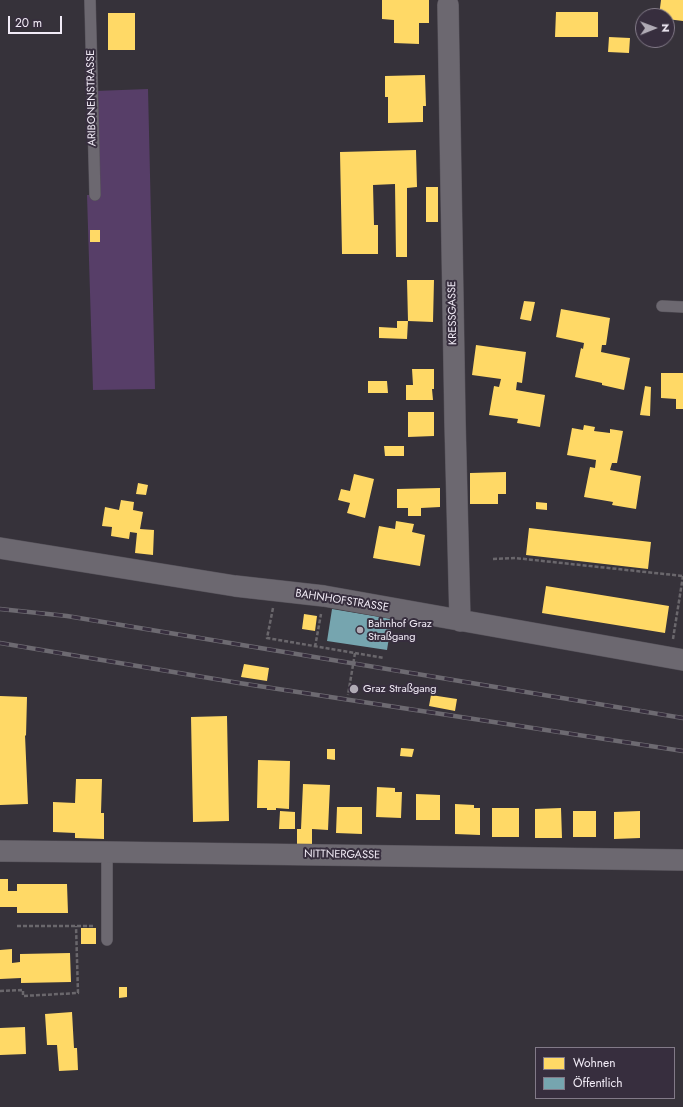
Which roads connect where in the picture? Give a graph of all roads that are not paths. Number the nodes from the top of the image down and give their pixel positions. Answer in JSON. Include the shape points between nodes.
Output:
{"nodes":[{"id":1,"x":90,"y":0,"type":"edge"},
{"id":2,"x":448,"y":5,"type":"dead end"},
{"id":3,"x":95,"y":195,"type":"dead end"},
{"id":4,"x":662,"y":306,"type":"dead end"},
{"id":5,"x":683,"y":306,"type":"edge"},
{"id":6,"x":0,"y":548,"type":"edge"},
{"id":7,"x":460,"y":621,"type":"junction"},
{"id":8,"x":676,"y":659,"type":"edge"},
{"id":9,"x":0,"y":851,"type":"edge"},
{"id":10,"x":107,"y":852,"type":"junction"},
{"id":11,"x":683,"y":860,"type":"edge"},
{"id":12,"x":107,"y":940,"type":"dead end"}],
"edges":[{"from":1,"to":3,"type":"lane","name":"ARIBONENSTRASSE"},
{"from":2,"to":7,"type":"street","name":"KRESSGASSE"},
{"from":4,"to":5,"type":"lane"},
{"from":6,"to":7,"type":"street","name":"BAHNHOFSTRASSE","via":[[235,586],[324,596]]},
{"from":7,"to":8,"type":"street","name":"BAHNHOFSTRASSE"},
{"from":9,"to":10,"type":"street","name":"NITTNERGASSE"},
{"from":10,"to":11,"type":"street","name":"NITTNERGASSE"},
{"from":10,"to":12,"type":"lane"}]}
